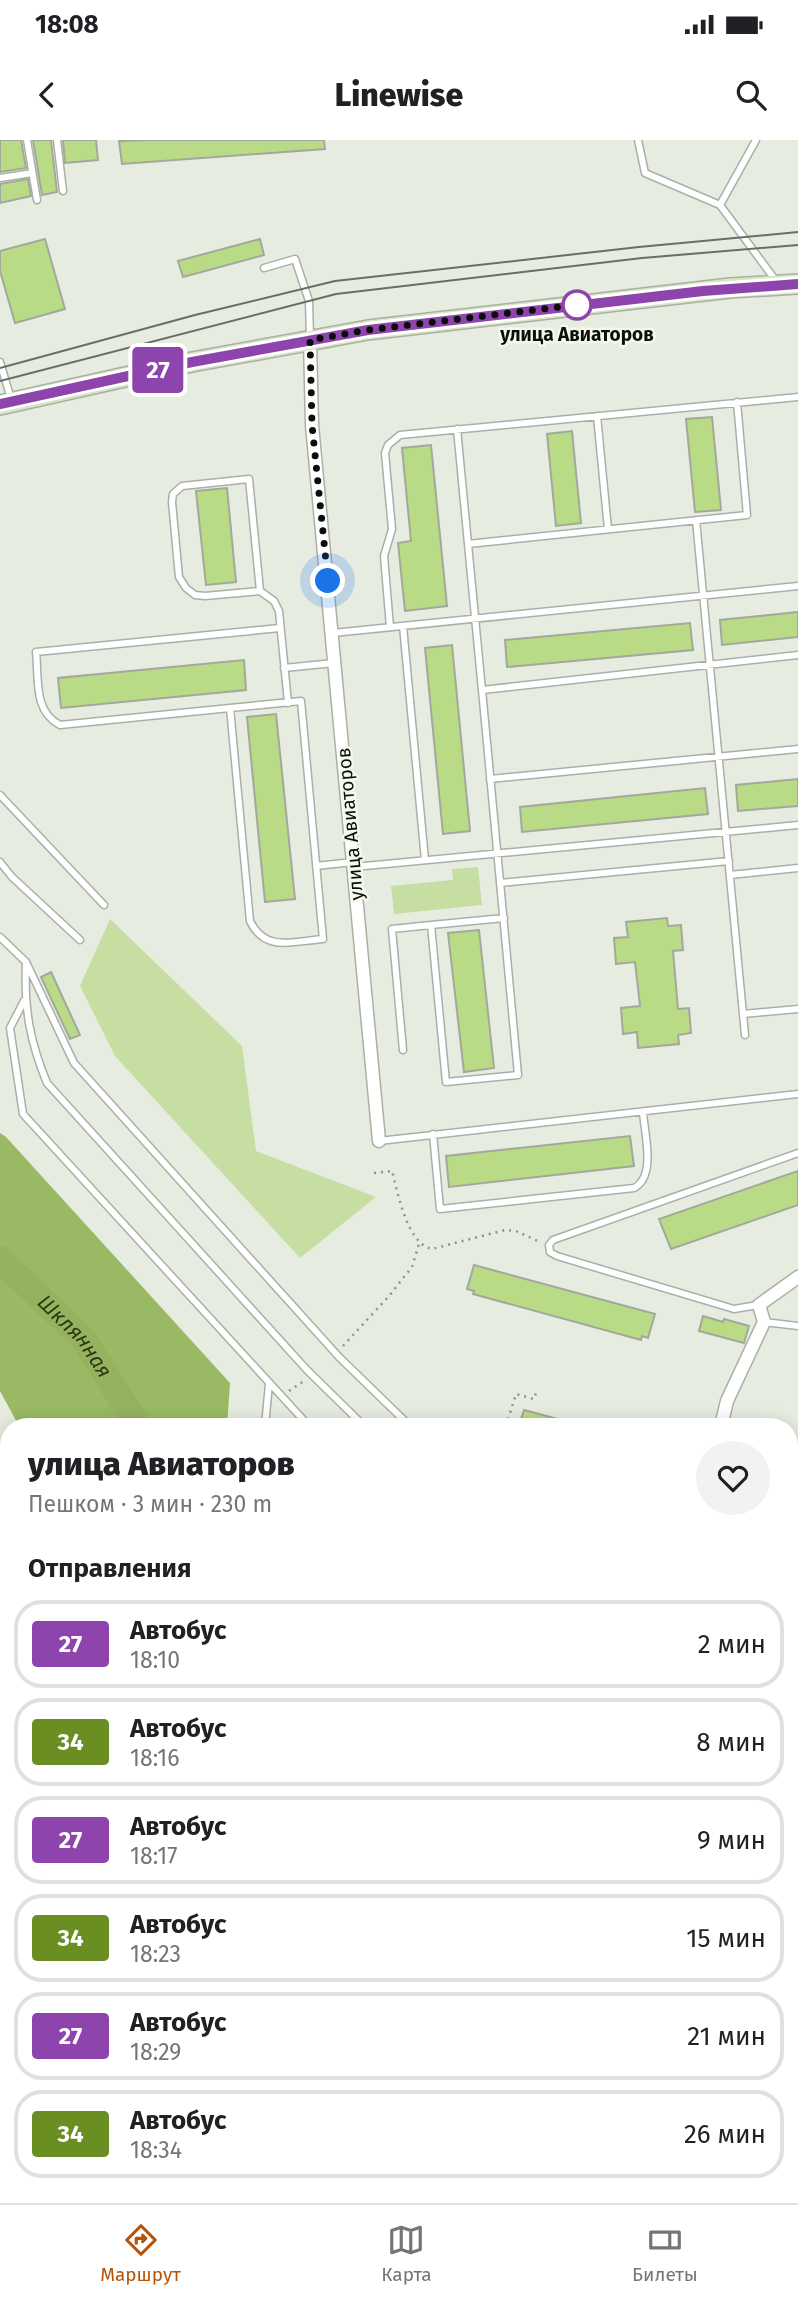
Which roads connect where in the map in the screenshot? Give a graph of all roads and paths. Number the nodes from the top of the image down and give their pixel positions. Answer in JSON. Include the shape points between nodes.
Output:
{"nodes":[{"id":1,"x":27,"y":140,"type":"edge"},
{"id":2,"x":57,"y":140,"type":"edge"},
{"id":3,"x":638,"y":140,"type":"edge"},
{"id":4,"x":756,"y":140,"type":"edge"},
{"id":5,"x":32,"y":173,"type":"junction"},
{"id":6,"x":0,"y":178,"type":"edge"},
{"id":7,"x":63,"y":191,"type":"dead end"},
{"id":8,"x":37,"y":200,"type":"dead end"},
{"id":9,"x":720,"y":205,"type":"junction"},
{"id":10,"x":264,"y":268,"type":"dead end"},
{"id":11,"x":788,"y":285,"type":"edge"},
{"id":12,"x":310,"y":340,"type":"junction"},
{"id":13,"x":0,"y":362,"type":"edge"},
{"id":14,"x":798,"y":397,"type":"edge"},
{"id":15,"x":737,"y":402,"type":"junction"},
{"id":16,"x":6,"y":403,"type":"edge"},
{"id":17,"x":597,"y":416,"type":"junction"},
{"id":18,"x":457,"y":429,"type":"junction"},
{"id":19,"x":696,"y":520,"type":"junction"},
{"id":20,"x":608,"y":529,"type":"junction"},
{"id":21,"x":468,"y":544,"type":"junction"},
{"id":22,"x":798,"y":586,"type":"edge"},
{"id":23,"x":260,"y":591,"type":"junction"},
{"id":24,"x":702,"y":596,"type":"junction"},
{"id":25,"x":475,"y":619,"type":"junction"},
{"id":26,"x":403,"y":626,"type":"junction"},
{"id":27,"x":390,"y":627,"type":"junction"},
{"id":28,"x":280,"y":628,"type":"junction"},
{"id":29,"x":333,"y":633,"type":"junction"},
{"id":30,"x":798,"y":655,"type":"edge"},
{"id":31,"x":336,"y":663,"type":"junction"},
{"id":32,"x":709,"y":665,"type":"junction"},
{"id":33,"x":284,"y":668,"type":"junction"},
{"id":34,"x":482,"y":691,"type":"junction"},
{"id":35,"x":288,"y":703,"type":"junction"},
{"id":36,"x":230,"y":708,"type":"junction"},
{"id":37,"x":798,"y":749,"type":"edge"},
{"id":38,"x":719,"y":757,"type":"junction"},
{"id":39,"x":490,"y":779,"type":"junction"},
{"id":40,"x":0,"y":795,"type":"edge"},
{"id":41,"x":798,"y":825,"type":"edge"},
{"id":42,"x":726,"y":831,"type":"junction"},
{"id":43,"x":497,"y":853,"type":"junction"},
{"id":44,"x":425,"y":860,"type":"junction"},
{"id":45,"x":729,"y":861,"type":"junction"},
{"id":46,"x":0,"y":862,"type":"edge"},
{"id":47,"x":353,"y":865,"type":"junction"},
{"id":48,"x":316,"y":866,"type":"junction"},
{"id":49,"x":798,"y":868,"type":"edge"},
{"id":50,"x":730,"y":875,"type":"junction"},
{"id":51,"x":500,"y":883,"type":"junction"},
{"id":52,"x":104,"y":905,"type":"dead end"},
{"id":53,"x":503,"y":918,"type":"junction"},
{"id":54,"x":431,"y":925,"type":"junction"},
{"id":55,"x":0,"y":937,"type":"edge"},
{"id":56,"x":80,"y":940,"type":"dead end"},
{"id":57,"x":26,"y":962,"type":"junction"},
{"id":58,"x":24,"y":999,"type":"junction"},
{"id":59,"x":798,"y":1009,"type":"edge"},
{"id":60,"x":743,"y":1014,"type":"junction"},
{"id":61,"x":745,"y":1035,"type":"dead end"},
{"id":62,"x":403,"y":1050,"type":"dead end"},
{"id":63,"x":798,"y":1094,"type":"edge"},
{"id":64,"x":643,"y":1112,"type":"junction"},
{"id":65,"x":433,"y":1134,"type":"junction"},
{"id":66,"x":379,"y":1141,"type":"joint"},
{"id":67,"x":798,"y":1153,"type":"edge"},
{"id":68,"x":374,"y":1173,"type":"dead end"},
{"id":69,"x":419,"y":1244,"type":"junction"},
{"id":70,"x":549,"y":1245,"type":"junction"},
{"id":71,"x":798,"y":1277,"type":"edge"},
{"id":72,"x":759,"y":1305,"type":"junction"},
{"id":73,"x":764,"y":1322,"type":"junction"},
{"id":74,"x":798,"y":1326,"type":"edge"},
{"id":75,"x":336,"y":1353,"type":"junction"},
{"id":76,"x":313,"y":1376,"type":"junction"},
{"id":77,"x":269,"y":1384,"type":"junction"},
{"id":78,"x":537,"y":1390,"type":"dead end"},
{"id":79,"x":280,"y":1396,"type":"junction"},
{"id":80,"x":266,"y":1418,"type":"edge"},
{"id":81,"x":301,"y":1418,"type":"edge"},
{"id":82,"x":356,"y":1418,"type":"edge"},
{"id":83,"x":402,"y":1418,"type":"edge"},
{"id":84,"x":508,"y":1418,"type":"edge"},
{"id":85,"x":723,"y":1418,"type":"edge"}],
"edges":[{"from":1,"to":5,"type":"lane"},
{"from":2,"to":7,"type":"lane"},
{"from":3,"to":9,"type":"lane","via":[[645,173]]},
{"from":4,"to":9,"type":"lane"},
{"from":5,"to":6,"type":"lane"},
{"from":5,"to":8,"type":"lane"},
{"from":9,"to":11,"type":"lane"},
{"from":10,"to":12,"type":"lane","via":[[295,259],[309,301]]},
{"from":11,"to":12,"type":"main road","via":[[556,307]]},
{"from":12,"to":16,"type":"main road"},
{"from":12,"to":29,"type":"street","name":"улица Авиаторов","via":[[312,425]]},
{"from":13,"to":16,"type":"lane"},
{"from":14,"to":15,"type":"lane"},
{"from":15,"to":17,"type":"lane"},
{"from":15,"to":19,"type":"lane","via":[[747,514]]},
{"from":17,"to":18,"type":"lane"},
{"from":17,"to":20,"type":"lane"},
{"from":18,"to":21,"type":"lane"},
{"from":18,"to":27,"type":"lane","via":[[400,435],[385,453],[393,529],[384,556]]},
{"from":19,"to":20,"type":"lane"},
{"from":19,"to":24,"type":"lane"},
{"from":20,"to":21,"type":"lane"},
{"from":21,"to":25,"type":"lane"},
{"from":22,"to":24,"type":"lane"},
{"from":23,"to":23,"type":"lane","via":[[249,480],[177,489],[172,502],[179,577],[186,588],[205,596]]},
{"from":23,"to":28,"type":"lane","via":[[274,601]]},
{"from":24,"to":25,"type":"lane"},
{"from":24,"to":32,"type":"lane"},
{"from":25,"to":26,"type":"lane"},
{"from":25,"to":34,"type":"lane"},
{"from":26,"to":27,"type":"lane"},
{"from":26,"to":44,"type":"lane"},
{"from":27,"to":29,"type":"lane"},
{"from":28,"to":33,"type":"lane"},
{"from":28,"to":36,"type":"lane","via":[[36,652],[41,709],[60,725]]},
{"from":29,"to":31,"type":"street","name":"улица Авиаторов"},
{"from":30,"to":32,"type":"lane"},
{"from":31,"to":33,"type":"lane"},
{"from":31,"to":47,"type":"street","name":"улица Авиаторов"},
{"from":32,"to":34,"type":"lane"},
{"from":32,"to":38,"type":"lane"},
{"from":33,"to":35,"type":"lane"},
{"from":34,"to":39,"type":"lane"},
{"from":35,"to":36,"type":"lane"},
{"from":35,"to":48,"type":"lane","via":[[301,701]]},
{"from":36,"to":48,"type":"lane","via":[[250,921],[264,940],[323,939]]},
{"from":37,"to":38,"type":"lane"},
{"from":38,"to":39,"type":"lane"},
{"from":38,"to":42,"type":"lane"},
{"from":39,"to":43,"type":"lane"},
{"from":40,"to":52,"type":"lane"},
{"from":41,"to":42,"type":"lane"},
{"from":42,"to":43,"type":"lane"},
{"from":42,"to":45,"type":"lane"},
{"from":43,"to":44,"type":"lane"},
{"from":43,"to":51,"type":"lane"},
{"from":44,"to":47,"type":"lane"},
{"from":45,"to":50,"type":"lane"},
{"from":45,"to":51,"type":"lane"},
{"from":46,"to":56,"type":"lane"},
{"from":47,"to":48,"type":"lane"},
{"from":47,"to":66,"type":"street","name":"улица Авиаторов"},
{"from":49,"to":50,"type":"lane"},
{"from":50,"to":60,"type":"lane"},
{"from":51,"to":53,"type":"lane"},
{"from":53,"to":54,"type":"lane"},
{"from":53,"to":54,"type":"lane","via":[[518,1074],[446,1082]]},
{"from":54,"to":62,"type":"lane","via":[[392,929]]},
{"from":55,"to":57,"type":"lane"},
{"from":57,"to":58,"type":"lane"},
{"from":57,"to":75,"type":"lane","via":[[74,1063]]},
{"from":58,"to":76,"type":"lane","via":[[33,1050],[47,1083]]},
{"from":58,"to":77,"type":"lane","via":[[10,1028],[23,1114]]},
{"from":59,"to":60,"type":"lane"},
{"from":60,"to":61,"type":"lane"},
{"from":63,"to":64,"type":"lane"},
{"from":64,"to":65,"type":"lane"},
{"from":64,"to":65,"type":"lane","via":[[648,1173],[643,1184],[440,1209]]},
{"from":65,"to":66,"type":"lane"},
{"from":67,"to":70,"type":"lane"},
{"from":68,"to":69,"type":"path","via":[[392,1171]]},
{"from":69,"to":70,"type":"path","via":[[432,1249],[505,1230]]},
{"from":69,"to":75,"type":"path","via":[[412,1267]]},
{"from":70,"to":72,"type":"lane","via":[[557,1256],[734,1309]]},
{"from":71,"to":72,"type":"street"},
{"from":72,"to":73,"type":"street"},
{"from":73,"to":74,"type":"lane"},
{"from":73,"to":85,"type":"street"},
{"from":75,"to":83,"type":"lane"},
{"from":76,"to":79,"type":"path"},
{"from":76,"to":82,"type":"lane"},
{"from":77,"to":79,"type":"lane"},
{"from":77,"to":80,"type":"lane"},
{"from":78,"to":84,"type":"path","via":[[534,1399],[516,1394]]},
{"from":79,"to":81,"type":"lane"}]}
